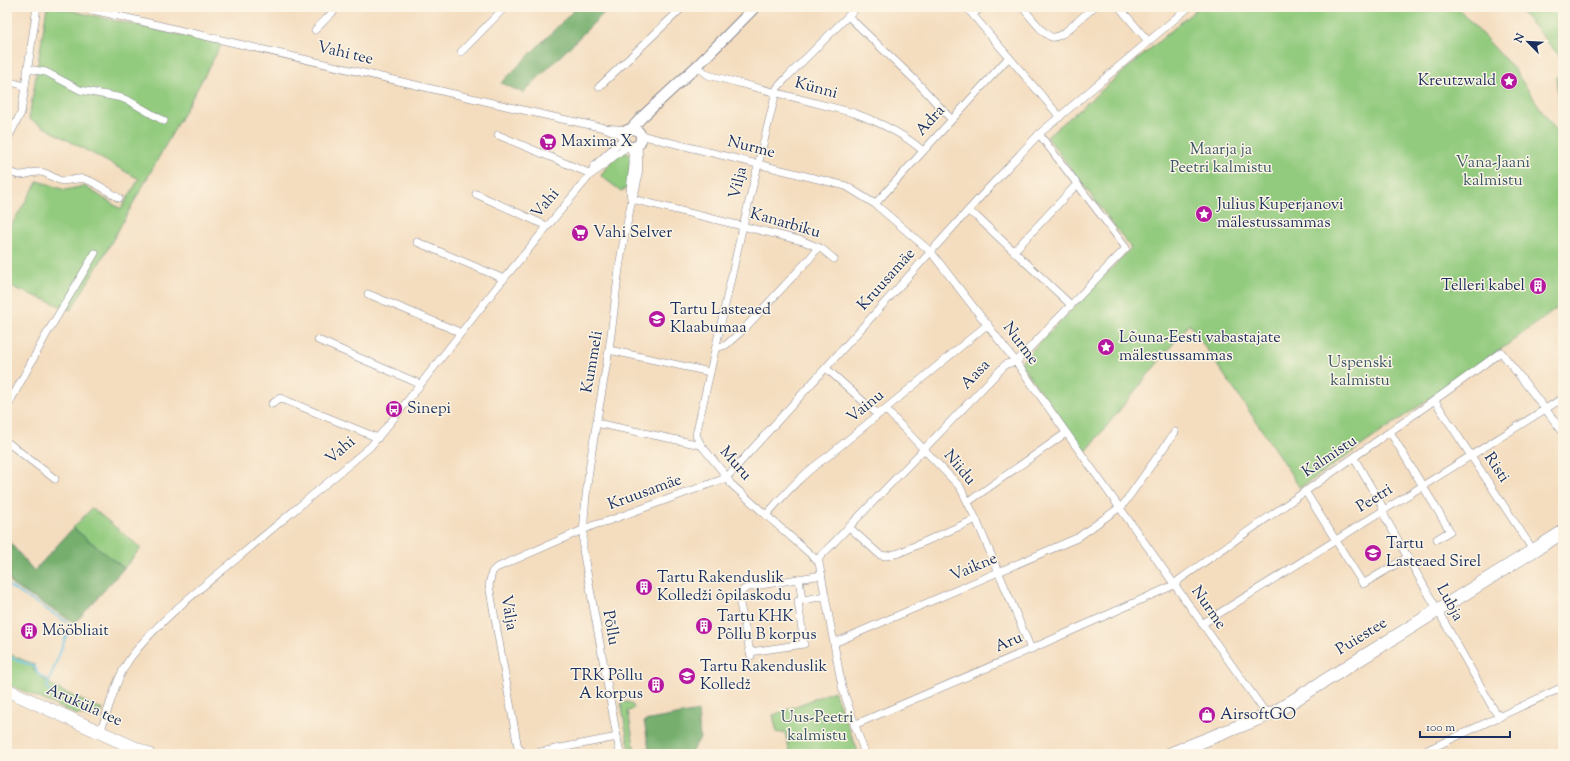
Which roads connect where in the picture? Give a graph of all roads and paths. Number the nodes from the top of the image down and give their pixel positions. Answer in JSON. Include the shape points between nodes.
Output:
{"nodes":[{"id":1,"x":37,"y":7,"type":"edge"},
{"id":2,"x":80,"y":7,"type":"edge"},
{"id":3,"x":118,"y":7,"type":"edge"},
{"id":4,"x":338,"y":7,"type":"edge"},
{"id":5,"x":505,"y":7,"type":"edge"},
{"id":6,"x":683,"y":7,"type":"edge"},
{"id":7,"x":755,"y":7,"type":"edge"},
{"id":8,"x":857,"y":7,"type":"edge"},
{"id":9,"x":966,"y":7,"type":"edge"},
{"id":10,"x":982,"y":7,"type":"edge"},
{"id":11,"x":1022,"y":7,"type":"edge"},
{"id":12,"x":1094,"y":7,"type":"edge"},
{"id":13,"x":1119,"y":7,"type":"edge"},
{"id":14,"x":1189,"y":7,"type":"edge"},
{"id":15,"x":973,"y":14,"type":"junction"},
{"id":16,"x":114,"y":15,"type":"junction"},
{"id":17,"x":848,"y":16,"type":"junction"},
{"id":18,"x":315,"y":30,"type":"dead end"},
{"id":19,"x":1148,"y":41,"type":"junction"},
{"id":20,"x":462,"y":52,"type":"dead end"},
{"id":21,"x":1009,"y":56,"type":"junction"},
{"id":22,"x":697,"y":66,"type":"junction"},
{"id":23,"x":28,"y":69,"type":"junction"},
{"id":24,"x":7,"y":81,"type":"edge"},
{"id":25,"x":25,"y":86,"type":"junction"},
{"id":26,"x":598,"y":87,"type":"dead end"},
{"id":27,"x":776,"y":93,"type":"junction"},
{"id":28,"x":1060,"y":117,"type":"junction"},
{"id":29,"x":951,"y":119,"type":"junction"},
{"id":30,"x":164,"y":122,"type":"dead end"},
{"id":31,"x":1039,"y":134,"type":"junction"},
{"id":32,"x":498,"y":135,"type":"dead end"},
{"id":33,"x":632,"y":137,"type":"junction"},
{"id":34,"x":7,"y":140,"type":"edge"},
{"id":35,"x":923,"y":151,"type":"junction"},
{"id":36,"x":758,"y":164,"type":"junction"},
{"id":37,"x":7,"y":170,"type":"edge"},
{"id":38,"x":591,"y":174,"type":"junction"},
{"id":39,"x":1077,"y":184,"type":"junction"},
{"id":40,"x":476,"y":194,"type":"dead end"},
{"id":41,"x":119,"y":198,"type":"dead end"},
{"id":42,"x":632,"y":199,"type":"junction"},
{"id":43,"x":875,"y":204,"type":"junction"},
{"id":44,"x":968,"y":211,"type":"junction"},
{"id":45,"x":547,"y":226,"type":"junction"},
{"id":46,"x":743,"y":226,"type":"junction"},
{"id":47,"x":417,"y":242,"type":"dead end"},
{"id":48,"x":818,"y":246,"type":"junction"},
{"id":49,"x":1014,"y":251,"type":"junction"},
{"id":50,"x":931,"y":252,"type":"junction"},
{"id":51,"x":95,"y":253,"type":"dead end"},
{"id":52,"x":834,"y":259,"type":"dead end"},
{"id":53,"x":504,"y":279,"type":"junction"},
{"id":54,"x":368,"y":294,"type":"dead end"},
{"id":55,"x":1072,"y":305,"type":"junction"},
{"id":56,"x":988,"y":324,"type":"junction"},
{"id":57,"x":459,"y":334,"type":"junction"},
{"id":58,"x":318,"y":340,"type":"dead end"},
{"id":59,"x":716,"y":348,"type":"junction"},
{"id":60,"x":609,"y":350,"type":"junction"},
{"id":61,"x":1016,"y":362,"type":"junction"},
{"id":62,"x":826,"y":368,"type":"junction"},
{"id":63,"x":710,"y":372,"type":"junction"},
{"id":64,"x":420,"y":384,"type":"junction"},
{"id":65,"x":1563,"y":398,"type":"edge"},
{"id":66,"x":1435,"y":401,"type":"junction"},
{"id":67,"x":272,"y":404,"type":"dead end"},
{"id":68,"x":7,"y":407,"type":"edge"},
{"id":69,"x":1545,"y":409,"type":"junction"},
{"id":70,"x":882,"y":412,"type":"junction"},
{"id":71,"x":596,"y":423,"type":"junction"},
{"id":72,"x":1174,"y":432,"type":"dead end"},
{"id":73,"x":1390,"y":432,"type":"junction"},
{"id":74,"x":1563,"y":432,"type":"edge"},
{"id":75,"x":1066,"y":433,"type":"junction"},
{"id":76,"x":378,"y":438,"type":"junction"},
{"id":77,"x":7,"y":442,"type":"edge"},
{"id":78,"x":700,"y":445,"type":"junction"},
{"id":79,"x":924,"y":449,"type":"junction"},
{"id":80,"x":1471,"y":456,"type":"junction"},
{"id":81,"x":1354,"y":458,"type":"junction"},
{"id":82,"x":726,"y":477,"type":"junction"},
{"id":83,"x":55,"y":479,"type":"dead end"},
{"id":84,"x":1423,"y":486,"type":"junction"},
{"id":85,"x":1305,"y":491,"type":"junction"},
{"id":86,"x":968,"y":502,"type":"junction"},
{"id":87,"x":1119,"y":508,"type":"junction"},
{"id":88,"x":1383,"y":511,"type":"junction"},
{"id":89,"x":766,"y":515,"type":"junction"},
{"id":90,"x":976,"y":520,"type":"junction"},
{"id":91,"x":849,"y":527,"type":"junction"},
{"id":92,"x":583,"y":530,"type":"junction"},
{"id":93,"x":1563,"y":532,"type":"edge"},
{"id":94,"x":1437,"y":539,"type":"dead end"},
{"id":95,"x":1336,"y":540,"type":"junction"},
{"id":96,"x":1533,"y":550,"type":"junction"},
{"id":97,"x":1408,"y":557,"type":"junction"},
{"id":98,"x":817,"y":560,"type":"junction"},
{"id":99,"x":998,"y":572,"type":"junction"},
{"id":100,"x":822,"y":575,"type":"junction"},
{"id":101,"x":799,"y":579,"type":"junction"},
{"id":102,"x":1174,"y":585,"type":"junction"},
{"id":103,"x":825,"y":596,"type":"junction"},
{"id":104,"x":802,"y":600,"type":"junction"},
{"id":105,"x":1437,"y":610,"type":"junction"},
{"id":106,"x":1202,"y":624,"type":"junction"},
{"id":107,"x":834,"y":643,"type":"junction"},
{"id":108,"x":1031,"y":649,"type":"junction"},
{"id":109,"x":1563,"y":687,"type":"edge"},
{"id":110,"x":7,"y":690,"type":"edge"},
{"id":111,"x":1268,"y":716,"type":"junction"},
{"id":112,"x":1500,"y":717,"type":"junction"},
{"id":113,"x":854,"y":725,"type":"junction"},
{"id":114,"x":100,"y":732,"type":"junction"},
{"id":115,"x":616,"y":737,"type":"junction"},
{"id":116,"x":148,"y":754,"type":"edge"},
{"id":117,"x":526,"y":754,"type":"edge"},
{"id":118,"x":530,"y":754,"type":"edge"},
{"id":119,"x":620,"y":754,"type":"edge"},
{"id":120,"x":865,"y":754,"type":"edge"},
{"id":121,"x":1170,"y":754,"type":"edge"},
{"id":122,"x":1419,"y":754,"type":"edge"}],
"edges":[{"from":1,"to":23,"type":"street"},
{"from":2,"to":16,"type":"street","name":"Vahi tee"},
{"from":3,"to":16,"type":"street"},
{"from":4,"to":18,"type":"street"},
{"from":5,"to":20,"type":"street"},
{"from":6,"to":26,"type":"street"},
{"from":7,"to":22,"type":"street","name":"Vahi"},
{"from":8,"to":17,"type":"street","name":"Vilja"},
{"from":9,"to":15,"type":"street"},
{"from":10,"to":15,"type":"street"},
{"from":11,"to":12,"type":"street","via":[[1046,34],[1052,37],[1064,33]]},
{"from":13,"to":19,"type":"street"},
{"from":14,"to":19,"type":"street","name":"Kruusamäe"},
{"from":15,"to":21,"type":"street"},
{"from":16,"to":33,"type":"street","name":"Vahi tee","via":[[605,128]]},
{"from":17,"to":27,"type":"street","name":"Vilja","via":[[788,76],[777,88]]},
{"from":17,"to":29,"type":"street","via":[[916,81]]},
{"from":19,"to":28,"type":"street","name":"Kruusamäe"},
{"from":21,"to":28,"type":"street"},
{"from":21,"to":29,"type":"street","name":"Adra"},
{"from":22,"to":27,"type":"street","name":"Künni","via":[[708,76]]},
{"from":22,"to":33,"type":"street","name":"Vahi","via":[[648,113]]},
{"from":23,"to":25,"type":"street"},
{"from":23,"to":30,"type":"street","via":[[46,72],[80,90],[122,98]]},
{"from":24,"to":25,"type":"street"},
{"from":25,"to":34,"type":"street","via":[[21,113]]},
{"from":27,"to":35,"type":"street","name":"Künni","via":[[876,121],[897,132]]},
{"from":27,"to":36,"type":"street","name":"Vilja"},
{"from":28,"to":31,"type":"street","name":"Kruusamäe"},
{"from":29,"to":35,"type":"street","name":"Adra"},
{"from":31,"to":39,"type":"street","name":"Aasa"},
{"from":31,"to":44,"type":"street","name":"Kruusamäe"},
{"from":32,"to":38,"type":"street"},
{"from":33,"to":36,"type":"street","name":"Nurme"},
{"from":33,"to":38,"type":"street","name":"Vahi","via":[[594,166]]},
{"from":33,"to":42,"type":"street","name":"Kummeli","via":[[639,169]]},
{"from":35,"to":43,"type":"street","name":"Adra"},
{"from":36,"to":43,"type":"street","name":"Nurme","via":[[846,186]]},
{"from":36,"to":46,"type":"street","name":"Vilja"},
{"from":37,"to":41,"type":"street","via":[[21,176],[45,173],[65,181],[85,178]]},
{"from":38,"to":45,"type":"street","name":"Vahi"},
{"from":39,"to":49,"type":"street"},
{"from":39,"to":55,"type":"street","name":"Aasa","via":[[1126,248]]},
{"from":40,"to":45,"type":"street"},
{"from":42,"to":46,"type":"street","name":"Kanarbiku"},
{"from":42,"to":60,"type":"street","name":"Kummeli","via":[[620,261]]},
{"from":43,"to":50,"type":"street","name":"Nurme"},
{"from":44,"to":49,"type":"street"},
{"from":44,"to":50,"type":"street","name":"Kruusamäe"},
{"from":45,"to":53,"type":"street","name":"Vahi"},
{"from":46,"to":48,"type":"street","name":"Kanarbiku"},
{"from":46,"to":59,"type":"street","name":"Vilja"},
{"from":47,"to":53,"type":"street"},
{"from":48,"to":52,"type":"street","name":"Kanarbiku"},
{"from":48,"to":59,"type":"street","via":[[811,257],[745,328],[726,345]]},
{"from":49,"to":55,"type":"street"},
{"from":50,"to":56,"type":"street","name":"Nurme"},
{"from":50,"to":62,"type":"street","name":"Kruusamäe"},
{"from":51,"to":68,"type":"street"},
{"from":53,"to":57,"type":"street","name":"Vahi"},
{"from":54,"to":57,"type":"street"},
{"from":55,"to":61,"type":"street","name":"Aasa"},
{"from":56,"to":61,"type":"street","name":"Nurme"},
{"from":56,"to":70,"type":"street","name":"Vainu"},
{"from":57,"to":64,"type":"street","name":"Vahi"},
{"from":58,"to":64,"type":"street"},
{"from":59,"to":63,"type":"street","name":"Vilja"},
{"from":60,"to":63,"type":"street"},
{"from":60,"to":71,"type":"street","name":"Kummeli"},
{"from":61,"to":75,"type":"street","name":"Nurme"},
{"from":61,"to":79,"type":"street","name":"Aasa","via":[[1006,364]]},
{"from":62,"to":70,"type":"street","name":"Niidu","via":[[874,410]]},
{"from":62,"to":82,"type":"street","name":"Kruusamäe"},
{"from":63,"to":78,"type":"street","name":"Vilja","via":[[696,435]]},
{"from":64,"to":76,"type":"street","name":"Vahi"},
{"from":65,"to":69,"type":"street","name":"Peetri"},
{"from":66,"to":69,"type":"street","name":"Kalmistu","via":[[1501,352]]},
{"from":66,"to":73,"type":"street","name":"Kalmistu"},
{"from":66,"to":80,"type":"street","name":"Risti"},
{"from":67,"to":76,"type":"street","via":[[280,398]]},
{"from":69,"to":74,"type":"street"},
{"from":69,"to":80,"type":"street","name":"Peetri"},
{"from":70,"to":79,"type":"street","name":"Niidu","via":[[887,411]]},
{"from":70,"to":89,"type":"street","name":"Vainu","via":[[808,471]]},
{"from":71,"to":78,"type":"street","name":"Muru"},
{"from":71,"to":92,"type":"street","name":"Kummeli"},
{"from":72,"to":87,"type":"street","name":"Vaikne"},
{"from":73,"to":81,"type":"street","name":"Kalmistu"},
{"from":73,"to":84,"type":"street"},
{"from":75,"to":86,"type":"street"},
{"from":75,"to":87,"type":"street","name":"Nurme"},
{"from":76,"to":114,"type":"street","name":"Vahi","via":[[314,495],[182,604],[146,640],[123,671]]},
{"from":77,"to":83,"type":"street"},
{"from":78,"to":82,"type":"street","name":"Muru"},
{"from":79,"to":86,"type":"street","name":"Niidu","via":[[960,487]]},
{"from":79,"to":91,"type":"street","name":"Aasa"},
{"from":80,"to":84,"type":"street","name":"Peetri"},
{"from":80,"to":96,"type":"street","name":"Risti"},
{"from":81,"to":85,"type":"street","name":"Kalmistu"},
{"from":81,"to":88,"type":"street","name":"Lubja"},
{"from":82,"to":89,"type":"street","name":"Muru"},
{"from":82,"to":92,"type":"street","name":"Kruusamäe"},
{"from":84,"to":88,"type":"street","name":"Peetri"},
{"from":84,"to":94,"type":"street","via":[[1450,532]]},
{"from":85,"to":95,"type":"street"},
{"from":85,"to":102,"type":"street","name":"Kalmistu"},
{"from":86,"to":90,"type":"street","name":"Niidu"},
{"from":87,"to":99,"type":"street","name":"Vaikne","via":[[1077,538]]},
{"from":87,"to":102,"type":"street","name":"Nurme"},
{"from":88,"to":95,"type":"street","name":"Peetri"},
{"from":88,"to":97,"type":"street","name":"Lubja"},
{"from":89,"to":98,"type":"street","name":"Muru"},
{"from":90,"to":91,"type":"street","via":[[899,553],[886,556],[880,555]]},
{"from":90,"to":99,"type":"street","name":"Niidu"},
{"from":91,"to":98,"type":"street","name":"Aasa"},
{"from":92,"to":115,"type":"street","name":"Põllu","via":[[583,550]]},
{"from":92,"to":117,"type":"street","name":"Välja","via":[[496,568],[489,577],[518,748]]},
{"from":93,"to":96,"type":"highway","name":"Puiestee"},
{"from":95,"to":97,"type":"street","via":[[1363,584]]},
{"from":95,"to":106,"type":"street","name":"Peetri"},
{"from":96,"to":105,"type":"highway","name":"Puiestee"},
{"from":97,"to":105,"type":"street","name":"Lubja"},
{"from":98,"to":100,"type":"street"},
{"from":99,"to":107,"type":"street","name":"Vaikne"},
{"from":99,"to":108,"type":"street","name":"Niidu"},
{"from":100,"to":101,"type":"street"},
{"from":100,"to":103,"type":"street"},
{"from":101,"to":104,"type":"street"},
{"from":101,"to":104,"type":"street","via":[[744,588],[740,593],[739,599],[751,654],[804,644],[798,601]]},
{"from":102,"to":106,"type":"street","name":"Nurme"},
{"from":102,"to":108,"type":"street","name":"Aru"},
{"from":103,"to":104,"type":"street"},
{"from":103,"to":107,"type":"street"},
{"from":105,"to":111,"type":"highway","name":"Puiestee"},
{"from":105,"to":112,"type":"street","name":"Lubja"},
{"from":106,"to":111,"type":"street","name":"Nurme"},
{"from":107,"to":113,"type":"street","via":[[842,687]]},
{"from":108,"to":113,"type":"street","name":"Aru"},
{"from":109,"to":112,"type":"street"},
{"from":110,"to":114,"type":"highway","name":"Aruküla tee"},
{"from":111,"to":121,"type":"highway","name":"Puiestee"},
{"from":112,"to":122,"type":"street"},
{"from":113,"to":120,"type":"street"},
{"from":114,"to":116,"type":"highway","name":"Aruküla tee"},
{"from":115,"to":118,"type":"street"},
{"from":115,"to":119,"type":"street","name":"Põllu"}]}
